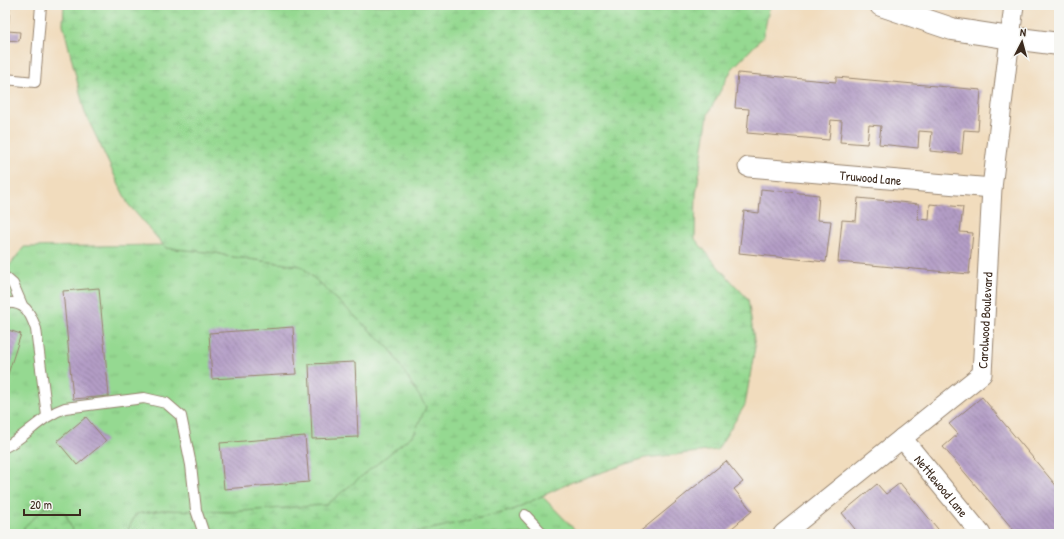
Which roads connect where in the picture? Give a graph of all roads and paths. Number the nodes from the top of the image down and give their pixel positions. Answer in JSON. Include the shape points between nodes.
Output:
{"nodes":[{"id":1,"x":41,"y":5,"type":"edge"},
{"id":2,"x":881,"y":5,"type":"edge"},
{"id":3,"x":1014,"y":5,"type":"edge"},
{"id":4,"x":1011,"y":38,"type":"junction"},
{"id":5,"x":1059,"y":44,"type":"edge"},
{"id":6,"x":5,"y":79,"type":"edge"},
{"id":7,"x":748,"y":167,"type":"dead end"},
{"id":8,"x":992,"y":188,"type":"junction"},
{"id":9,"x":5,"y":277,"type":"edge"},
{"id":10,"x":5,"y":303,"type":"edge"},
{"id":11,"x":22,"y":305,"type":"junction"},
{"id":12,"x":47,"y":416,"type":"junction"},
{"id":13,"x":902,"y":438,"type":"junction"},
{"id":14,"x":5,"y":447,"type":"edge"},
{"id":15,"x":525,"y":515,"type":"dead end"},
{"id":16,"x":204,"y":534,"type":"edge"},
{"id":17,"x":543,"y":534,"type":"edge"},
{"id":18,"x":783,"y":534,"type":"edge"},
{"id":19,"x":981,"y":534,"type":"edge"}],
"edges":[{"from":1,"to":6,"type":"lane","via":[[35,82]]},
{"from":2,"to":4,"type":"street","via":[[952,29]]},
{"from":3,"to":4,"type":"street","name":"Carolwood Boulevard"},
{"from":4,"to":5,"type":"street"},
{"from":4,"to":8,"type":"street","name":"Carolwood Boulevard"},
{"from":7,"to":8,"type":"street","name":"Truwood Lane"},
{"from":8,"to":13,"type":"street","name":"Carolwood Boulevard","via":[[982,374]]},
{"from":9,"to":11,"type":"lane","via":[[13,284]]},
{"from":10,"to":11,"type":"lane"},
{"from":11,"to":12,"type":"lane","via":[[31,315],[36,329]]},
{"from":12,"to":14,"type":"lane","via":[[17,441]]},
{"from":12,"to":16,"type":"lane","via":[[65,408],[144,398],[166,403],[182,416],[196,510]]},
{"from":13,"to":18,"type":"street","name":"Carolwood Boulevard"},
{"from":13,"to":19,"type":"street","name":"Nettlewood Lane"},
{"from":15,"to":17,"type":"lane"}]}
